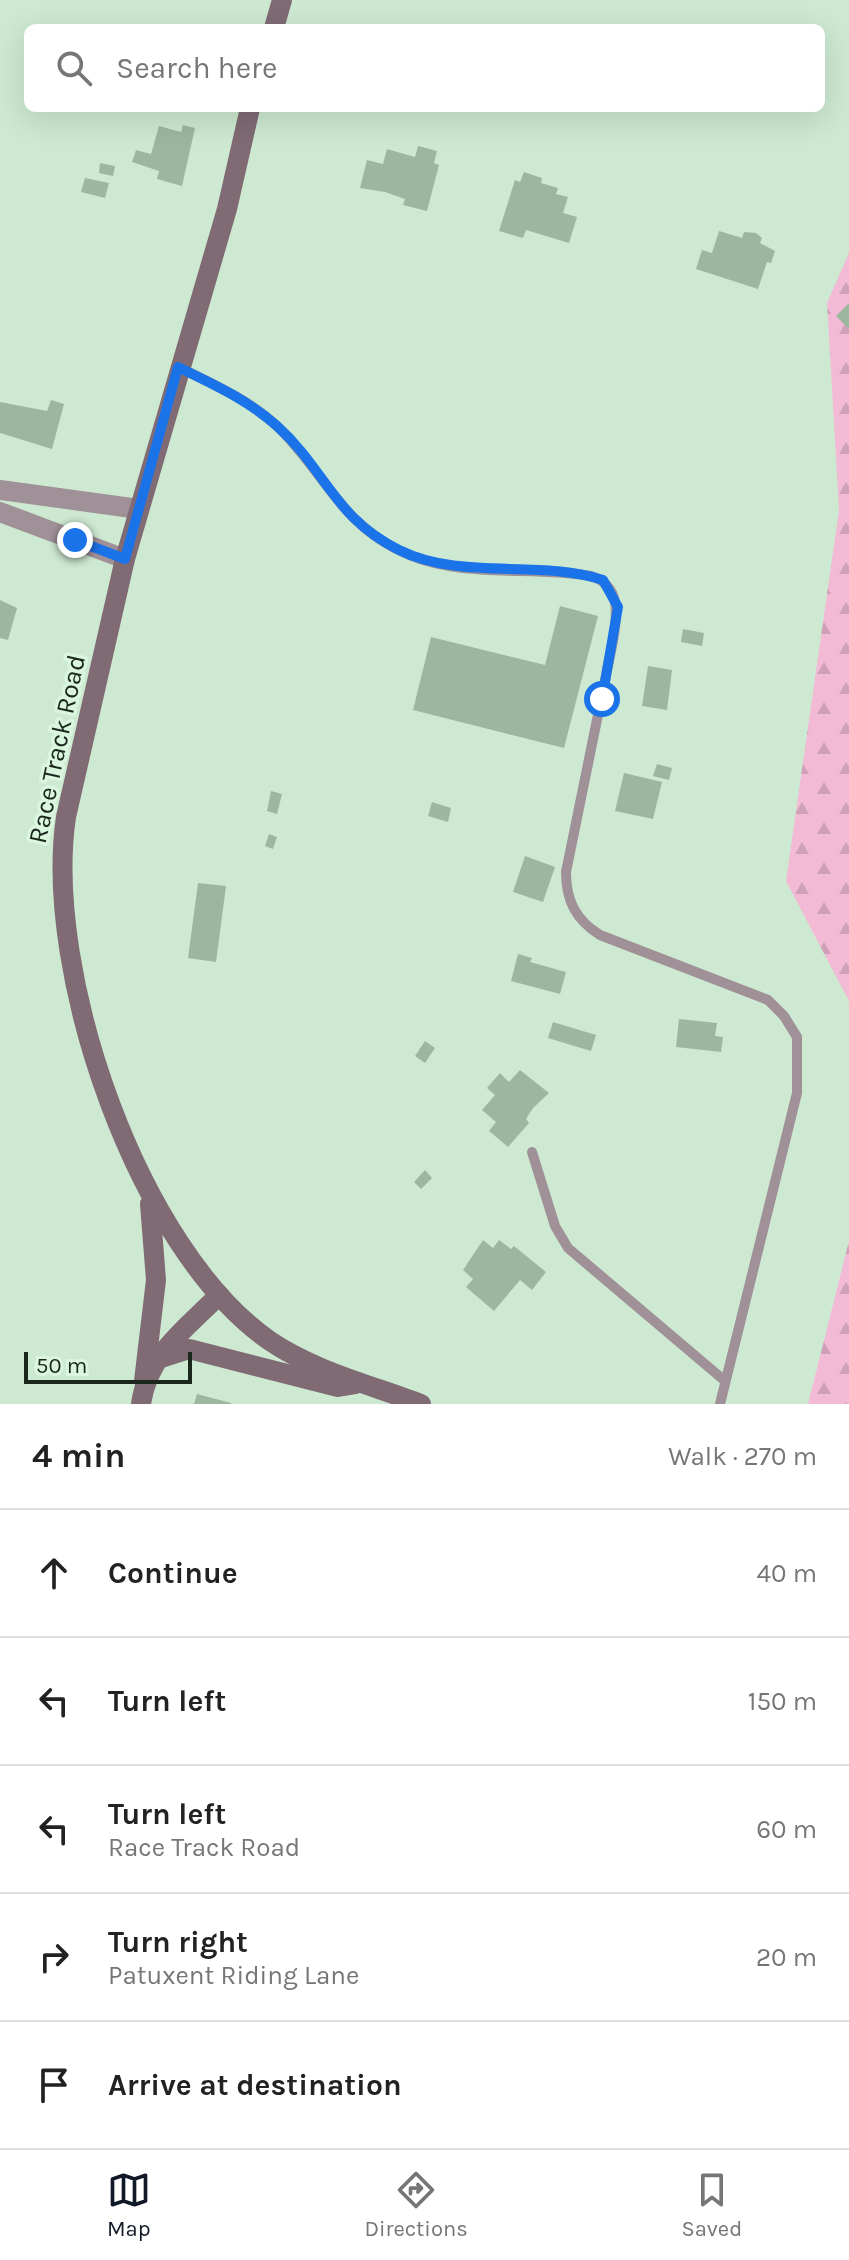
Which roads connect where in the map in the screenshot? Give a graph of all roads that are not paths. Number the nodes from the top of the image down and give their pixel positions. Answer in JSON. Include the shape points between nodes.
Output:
{"nodes":[{"id":1,"x":282,"y":0,"type":"edge"},
{"id":2,"x":275,"y":24,"type":"edge"},
{"id":3,"x":249,"y":112,"type":"edge"},
{"id":4,"x":178,"y":367,"type":"junction"},
{"id":5,"x":0,"y":490,"type":"edge"},
{"id":6,"x":139,"y":509,"type":"junction"},
{"id":7,"x":0,"y":512,"type":"edge"},
{"id":8,"x":125,"y":559,"type":"junction"},
{"id":9,"x":532,"y":1152,"type":"dead end"},
{"id":10,"x":142,"y":1172,"type":"junction"},
{"id":11,"x":219,"y":1295,"type":"junction"},
{"id":12,"x":155,"y":1360,"type":"junction"},
{"id":13,"x":144,"y":1381,"type":"junction"},
{"id":14,"x":725,"y":1381,"type":"junction"},
{"id":15,"x":366,"y":1383,"type":"junction"},
{"id":16,"x":141,"y":1404,"type":"edge"},
{"id":17,"x":421,"y":1404,"type":"edge"},
{"id":18,"x":720,"y":1404,"type":"edge"}],
"edges":[{"from":1,"to":2,"type":"street"},
{"from":3,"to":4,"type":"street","name":"Race Track Road","via":[[227,209]]},
{"from":4,"to":6,"type":"street","name":"Race Track Road"},
{"from":4,"to":14,"type":"lane","via":[[236,395],[278,427],[359,527],[397,549],[455,565],[591,576],[613,592],[618,607],[613,641],[566,872],[572,907],[582,924],[600,935],[768,1000],[791,1026],[799,1048],[797,1093]]},
{"from":5,"to":6,"type":"street"},
{"from":6,"to":8,"type":"street","name":"Race Track Road"},
{"from":7,"to":8,"type":"street"},
{"from":8,"to":10,"type":"street","name":"Race Track Road","via":[[60,858],[66,931],[87,1034],[97,1071]]},
{"from":9,"to":14,"type":"lane","via":[[555,1226],[568,1248]]},
{"from":10,"to":11,"type":"street","name":"Race Track Road","via":[[183,1253]]},
{"from":10,"to":13,"type":"street","via":[[155,1234],[156,1280]]},
{"from":11,"to":12,"type":"street"},
{"from":11,"to":15,"type":"street","name":"Race Track Road","via":[[270,1341]]},
{"from":12,"to":13,"type":"street"},
{"from":12,"to":15,"type":"street","via":[[189,1349],[338,1387]]},
{"from":13,"to":16,"type":"street"},
{"from":14,"to":18,"type":"lane"},
{"from":15,"to":17,"type":"street","name":"Race Track Road"}]}
